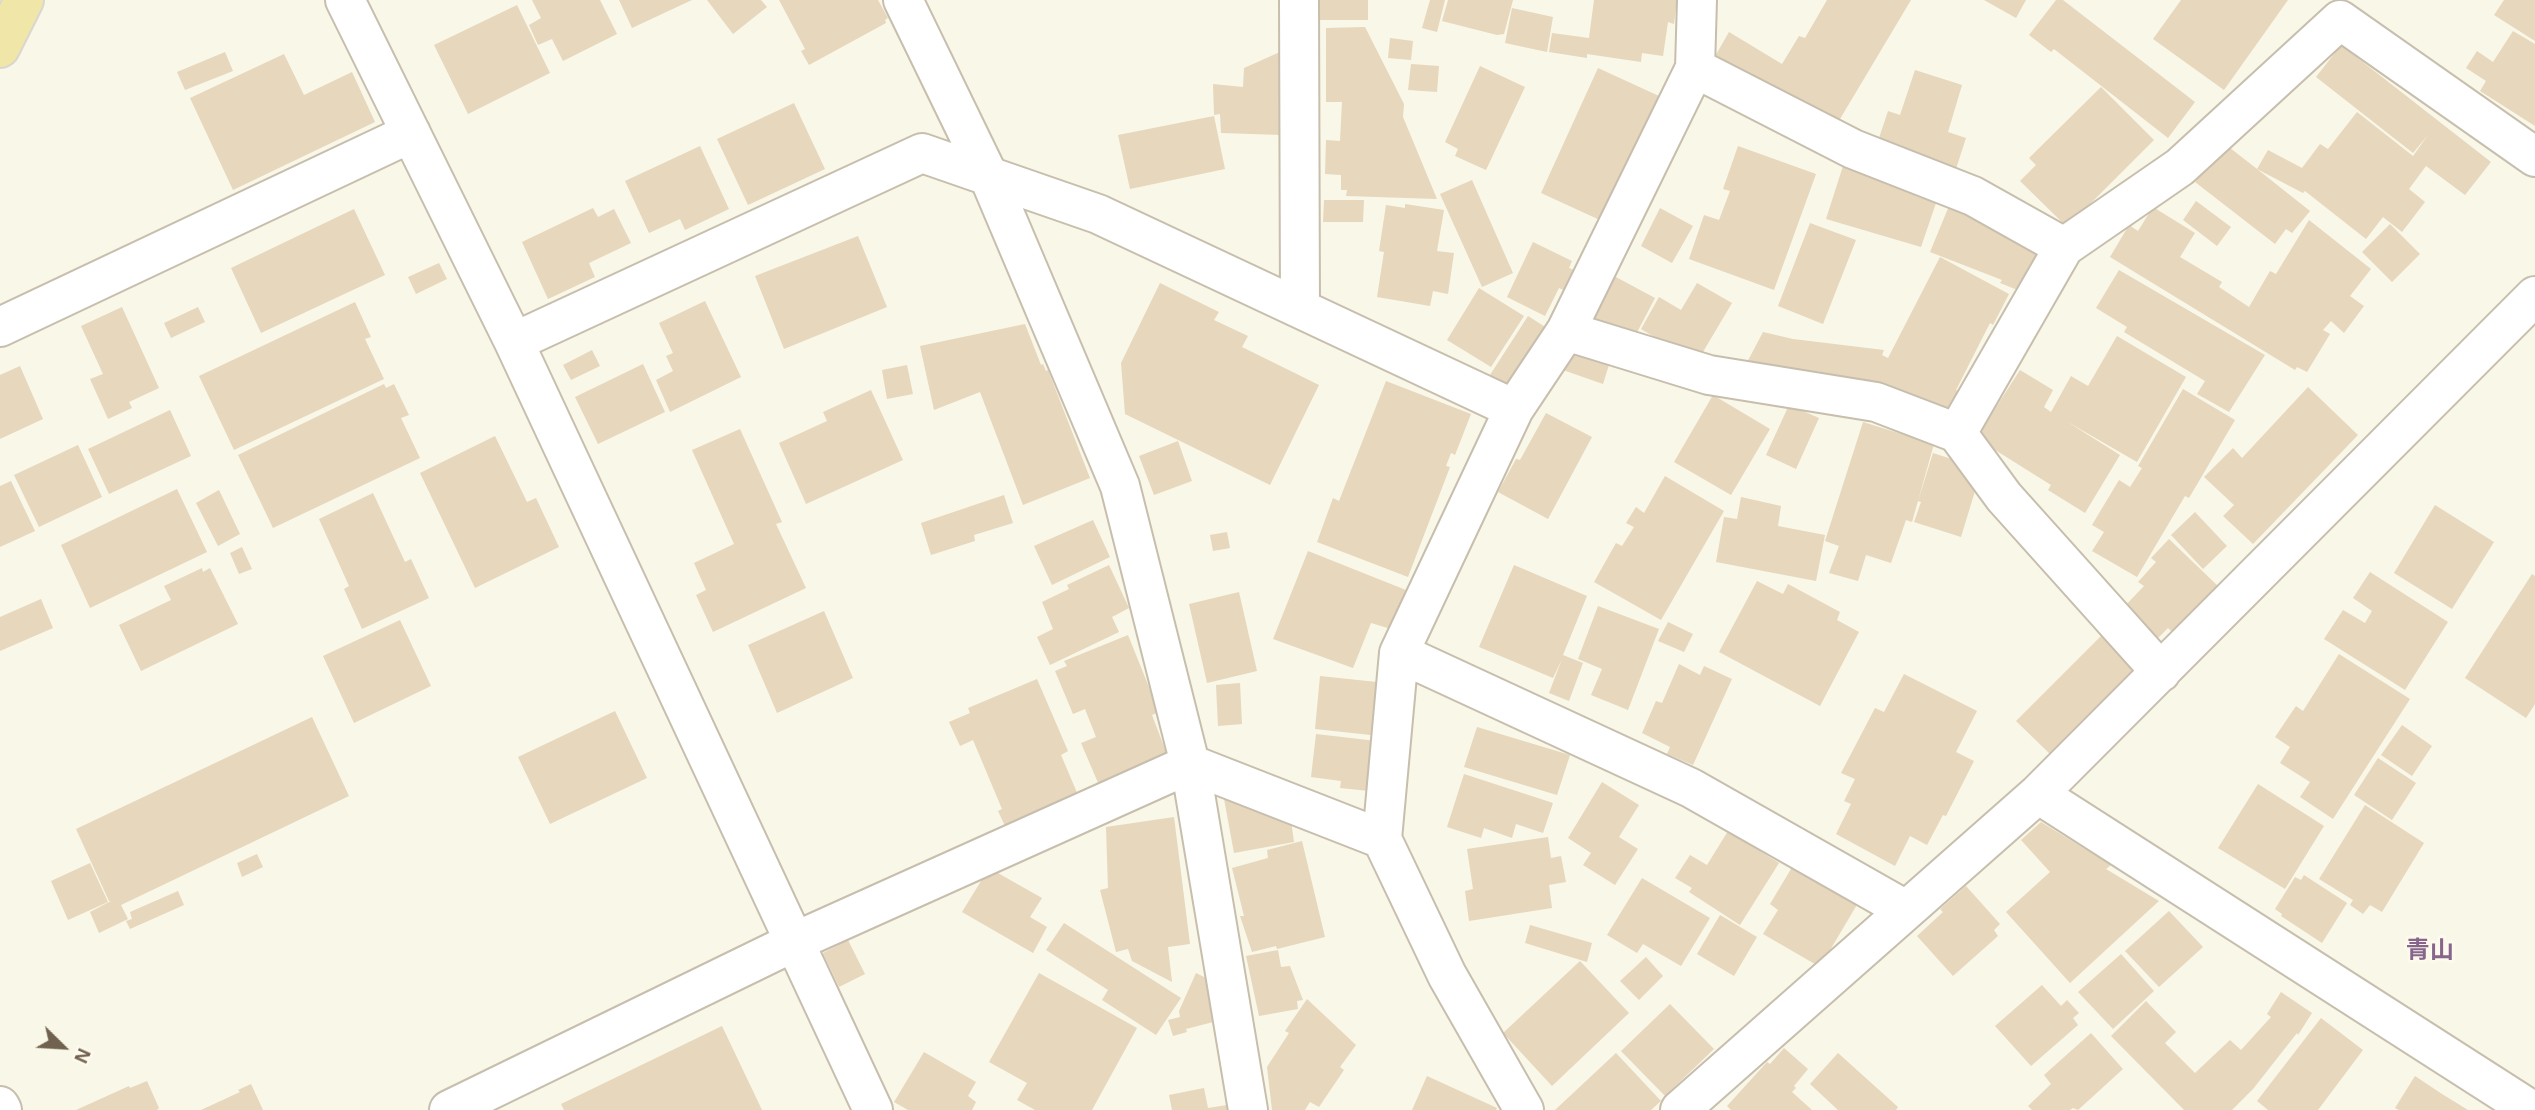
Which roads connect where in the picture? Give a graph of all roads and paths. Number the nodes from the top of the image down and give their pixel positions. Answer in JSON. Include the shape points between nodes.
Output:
{"nodes":[{"id":1,"x":24,"y":0,"type":"edge"},
{"id":2,"x":345,"y":0,"type":"edge"},
{"id":3,"x":903,"y":0,"type":"edge"},
{"id":4,"x":1299,"y":0,"type":"edge"},
{"id":5,"x":1697,"y":0,"type":"edge"},
{"id":6,"x":0,"y":48,"type":"edge"},
{"id":7,"x":1695,"y":68,"type":"junction"},
{"id":8,"x":411,"y":134,"type":"junction"},
{"id":9,"x":2535,"y":156,"type":"edge"},
{"id":10,"x":989,"y":177,"type":"junction"},
{"id":11,"x":2064,"y":247,"type":"junction"},
{"id":12,"x":2535,"y":296,"type":"edge"},
{"id":13,"x":1300,"y":307,"type":"junction"},
{"id":14,"x":0,"y":327,"type":"edge"},
{"id":15,"x":1566,"y":331,"type":"junction"},
{"id":16,"x":514,"y":342,"type":"junction"},
{"id":17,"x":1514,"y":409,"type":"junction"},
{"id":18,"x":1957,"y":433,"type":"junction"},
{"id":19,"x":1399,"y":653,"type":"junction"},
{"id":20,"x":2161,"y":672,"type":"junction"},
{"id":21,"x":1190,"y":764,"type":"junction"},
{"id":22,"x":2038,"y":794,"type":"junction"},
{"id":23,"x":1382,"y":839,"type":"junction"},
{"id":24,"x":1906,"y":910,"type":"junction"},
{"id":25,"x":794,"y":942,"type":"junction"},
{"id":26,"x":449,"y":1110,"type":"edge"},
{"id":27,"x":873,"y":1110,"type":"edge"},
{"id":28,"x":1248,"y":1110,"type":"edge"},
{"id":29,"x":1524,"y":1110,"type":"edge"},
{"id":30,"x":1680,"y":1110,"type":"edge"},
{"id":31,"x":2531,"y":1110,"type":"edge"}],
"edges":[{"from":1,"to":6,"type":"main road"},
{"from":2,"to":8,"type":"street"},
{"from":3,"to":10,"type":"street"},
{"from":4,"to":13,"type":"street"},
{"from":5,"to":7,"type":"street"},
{"from":7,"to":11,"type":"street","via":[[1853,149],[1973,196]]},
{"from":7,"to":15,"type":"street"},
{"from":8,"to":14,"type":"street"},
{"from":8,"to":16,"type":"street"},
{"from":9,"to":11,"type":"street","via":[[2340,20],[2180,167]]},
{"from":10,"to":13,"type":"street","via":[[1098,214]]},
{"from":10,"to":16,"type":"street","via":[[922,153]]},
{"from":10,"to":21,"type":"street","via":[[1121,486]]},
{"from":11,"to":18,"type":"street"},
{"from":12,"to":20,"type":"street"},
{"from":13,"to":17,"type":"street"},
{"from":15,"to":17,"type":"street"},
{"from":15,"to":18,"type":"street","via":[[1709,375],[1876,402]]},
{"from":16,"to":25,"type":"street"},
{"from":17,"to":19,"type":"street"},
{"from":18,"to":20,"type":"street","via":[[2004,496]]},
{"from":19,"to":23,"type":"street"},
{"from":19,"to":24,"type":"street","via":[[1690,788]]},
{"from":20,"to":22,"type":"street"},
{"from":21,"to":23,"type":"street"},
{"from":21,"to":25,"type":"street"},
{"from":21,"to":28,"type":"street"},
{"from":22,"to":24,"type":"street"},
{"from":22,"to":31,"type":"street"},
{"from":23,"to":29,"type":"street","via":[[1447,975]]},
{"from":24,"to":30,"type":"street"},
{"from":25,"to":26,"type":"street"},
{"from":25,"to":27,"type":"street"}]}
